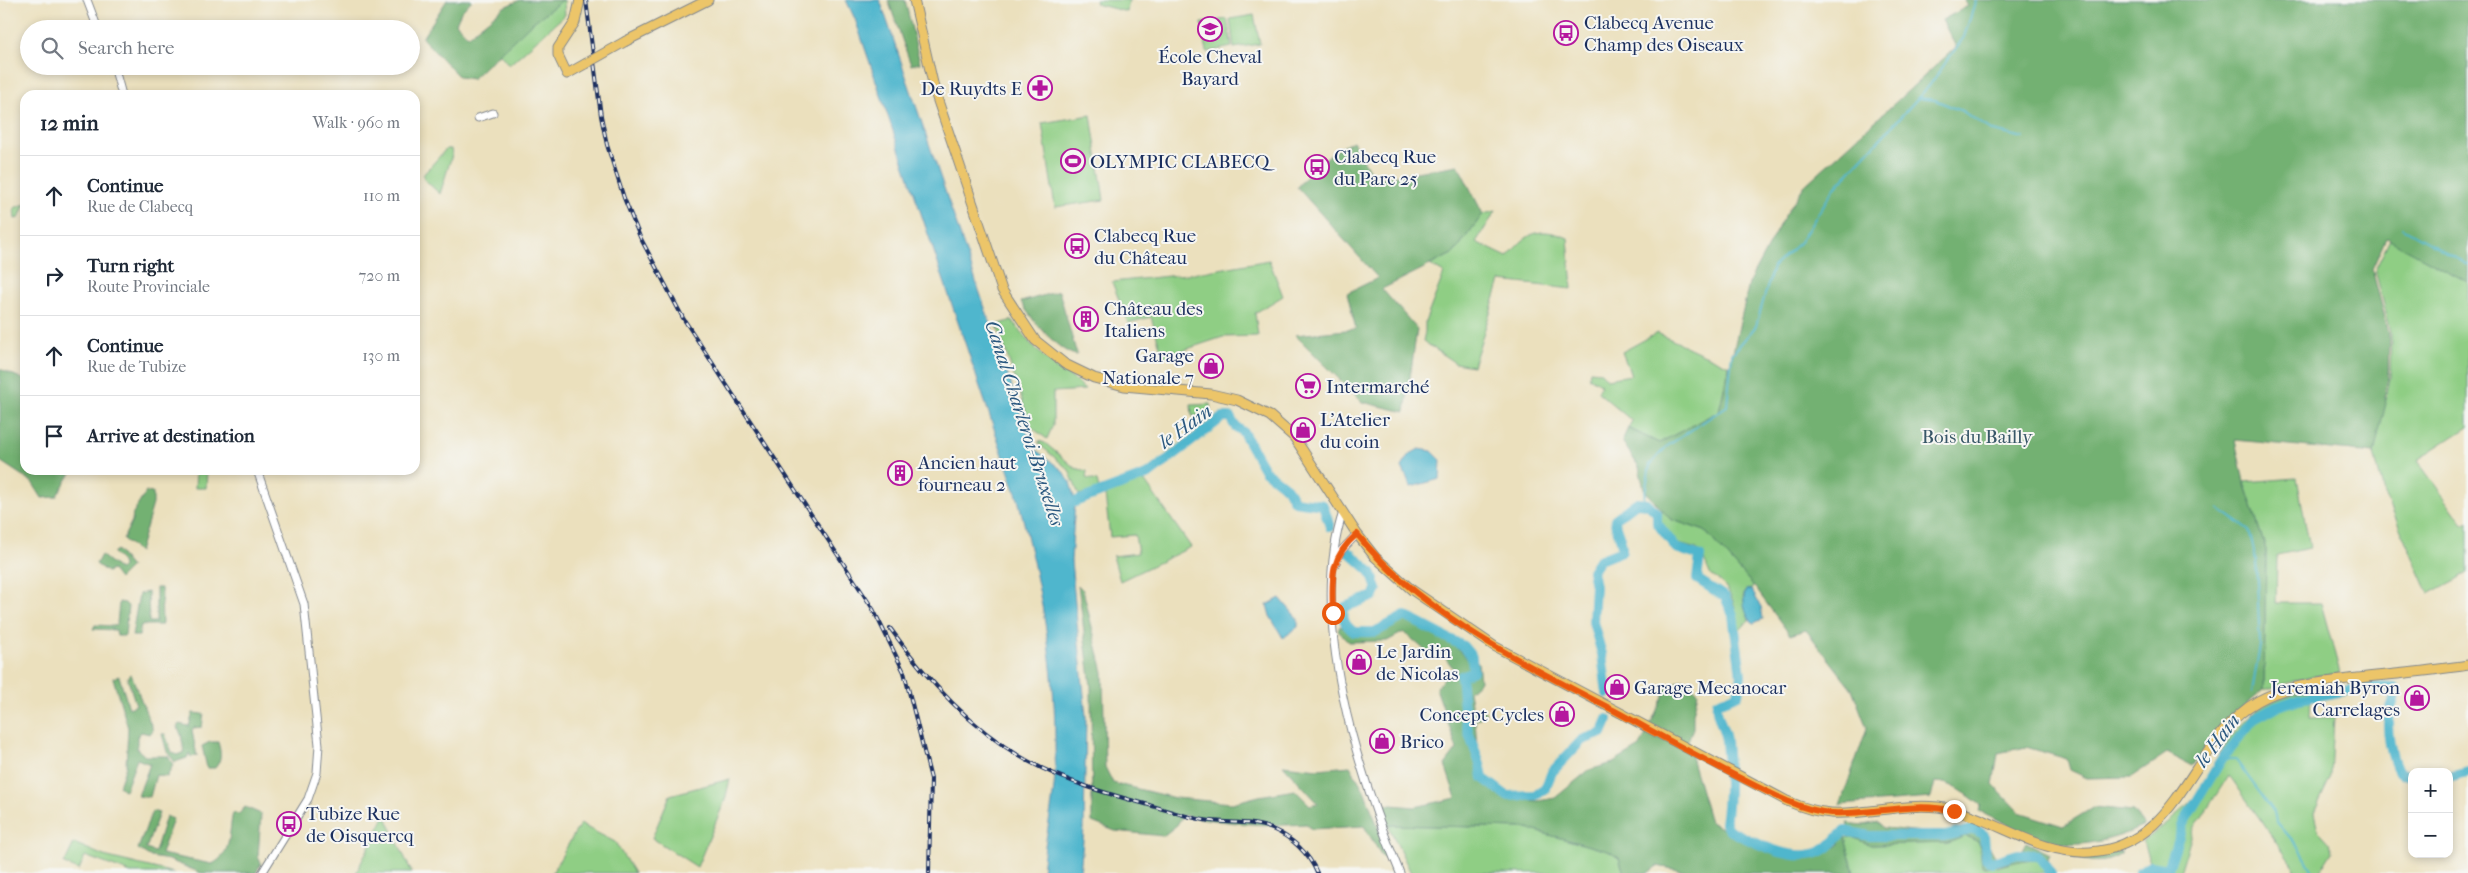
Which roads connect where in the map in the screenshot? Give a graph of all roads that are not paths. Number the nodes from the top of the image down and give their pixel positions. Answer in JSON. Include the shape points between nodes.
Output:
{"nodes":[{"id":1,"x":88,"y":0,"type":"edge"},
{"id":2,"x":580,"y":0,"type":"edge"},
{"id":3,"x":708,"y":0,"type":"edge"},
{"id":4,"x":914,"y":0,"type":"edge"},
{"id":5,"x":95,"y":20,"type":"edge"},
{"id":6,"x":116,"y":75,"type":"edge"},
{"id":7,"x":121,"y":90,"type":"edge"},
{"id":8,"x":493,"y":114,"type":"dead end"},
{"id":9,"x":478,"y":118,"type":"dead end"},
{"id":10,"x":260,"y":475,"type":"edge"},
{"id":11,"x":1343,"y":512,"type":"junction"},
{"id":12,"x":1357,"y":534,"type":"junction"},
{"id":13,"x":1332,"y":572,"type":"junction"},
{"id":14,"x":2468,"y":665,"type":"edge"},
{"id":15,"x":262,"y":873,"type":"edge"},
{"id":16,"x":1400,"y":873,"type":"edge"}],
"edges":[{"from":1,"to":5,"type":"street"},
{"from":2,"to":3,"type":"main road","bridge":true,"via":[[575,22],[558,48],[567,74]]},
{"from":4,"to":11,"type":"main road","via":[[935,92],[1002,290],[1035,340],[1065,364],[1098,380],[1124,386],[1211,394],[1258,408],[1294,436]]},
{"from":6,"to":7,"type":"street"},
{"from":8,"to":9,"type":"street"},
{"from":10,"to":15,"type":"street","via":[[304,604],[318,732],[318,761],[308,799]]},
{"from":11,"to":12,"type":"main road"},
{"from":11,"to":13,"type":"street"},
{"from":12,"to":13,"type":"street","via":[[1340,552]]},
{"from":12,"to":14,"type":"main road","via":[[1375,557],[1412,590],[1494,646],[1734,775],[1803,808],[1830,813],[1914,806],[1941,808],[2049,847],[2081,852],[2102,850],[2132,840],[2154,824],[2178,798],[2229,727],[2257,702],[2273,694],[2312,683]]},
{"from":13,"to":16,"type":"street","via":[[1336,647],[1347,713],[1358,758]]}]}
